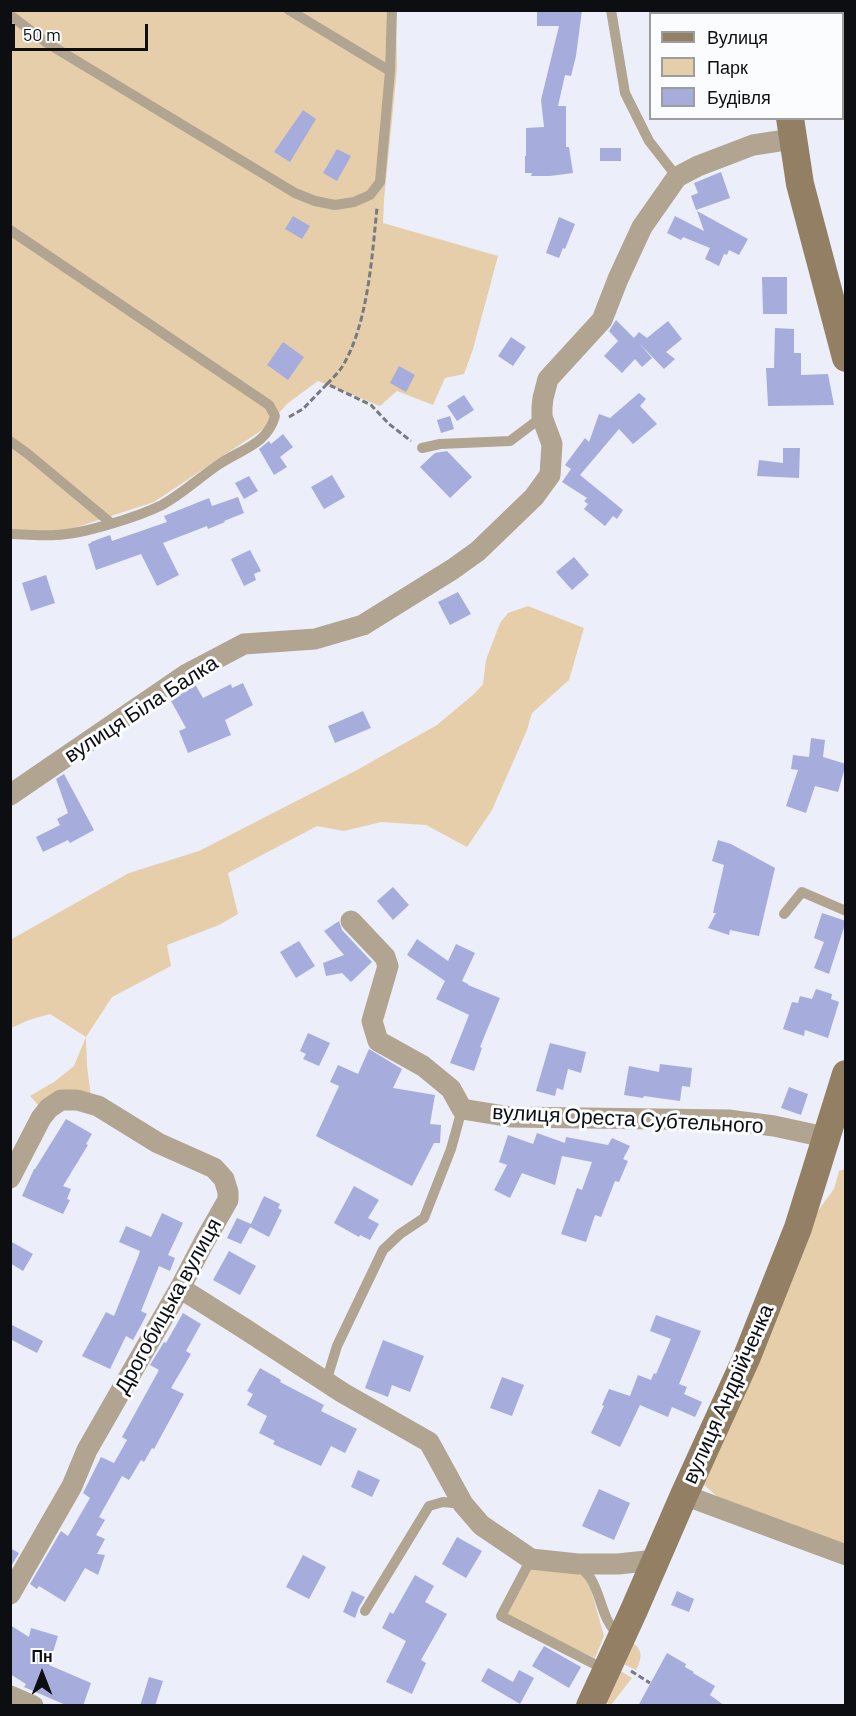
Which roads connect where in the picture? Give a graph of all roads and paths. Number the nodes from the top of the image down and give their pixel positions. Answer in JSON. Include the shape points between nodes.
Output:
{"nodes":[{"id":1,"x":289,"y":10,"type":"edge"},
{"id":2,"x":392,"y":10,"type":"edge"},
{"id":3,"x":610,"y":10,"type":"edge"},
{"id":4,"x":10,"y":15,"type":"edge"},
{"id":5,"x":390,"y":71,"type":"junction"},
{"id":6,"x":791,"y":129,"type":"edge"},
{"id":7,"x":677,"y":177,"type":"junction"},
{"id":8,"x":380,"y":182,"type":"junction"},
{"id":9,"x":10,"y":230,"type":"edge"},
{"id":10,"x":846,"y":358,"type":"edge"},
{"id":11,"x":327,"y":384,"type":"junction"},
{"id":12,"x":542,"y":417,"type":"junction"},
{"id":13,"x":272,"y":426,"type":"junction"},
{"id":14,"x":10,"y":441,"type":"edge"},
{"id":15,"x":422,"y":448,"type":"joint"},
{"id":16,"x":111,"y":523,"type":"junction"},
{"id":17,"x":10,"y":534,"type":"edge"},
{"id":18,"x":10,"y":795,"type":"edge"},
{"id":19,"x":846,"y":911,"type":"edge"},
{"id":20,"x":784,"y":914,"type":"dead end"},
{"id":21,"x":351,"y":921,"type":"dead end"},
{"id":22,"x":846,"y":1074,"type":"edge"},
{"id":23,"x":462,"y":1109,"type":"junction"},
{"id":24,"x":835,"y":1123,"type":"edge"},
{"id":25,"x":10,"y":1178,"type":"edge"},
{"id":26,"x":180,"y":1288,"type":"junction"},
{"id":27,"x":326,"y":1382,"type":"junction"},
{"id":28,"x":684,"y":1496,"type":"junction"},
{"id":29,"x":463,"y":1504,"type":"junction"},
{"id":30,"x":846,"y":1555,"type":"edge"},
{"id":31,"x":531,"y":1559,"type":"junction"},
{"id":32,"x":656,"y":1560,"type":"junction"},
{"id":33,"x":578,"y":1564,"type":"junction"},
{"id":34,"x":10,"y":1594,"type":"edge"},
{"id":35,"x":365,"y":1611,"type":"dead end"},
{"id":36,"x":622,"y":1637,"type":"junction"},
{"id":37,"x":606,"y":1670,"type":"junction"},
{"id":38,"x":635,"y":1674,"type":"dead end"},
{"id":39,"x":650,"y":1683,"type":"dead end"},
{"id":40,"x":10,"y":1696,"type":"edge"},
{"id":41,"x":33,"y":1706,"type":"edge"},
{"id":42,"x":590,"y":1706,"type":"edge"}],
"edges":[{"from":1,"to":5,"type":"lane"},
{"from":2,"to":5,"type":"lane"},
{"from":3,"to":7,"type":"lane","via":[[625,93],[649,141]]},
{"from":4,"to":8,"type":"lane","via":[[47,43],[295,193],[335,205],[370,195]]},
{"from":5,"to":8,"type":"lane"},
{"from":6,"to":7,"type":"street","name":"вулиця Біла Балка"},
{"from":6,"to":10,"type":"street","via":[[800,184]]},
{"from":7,"to":12,"type":"street","name":"вулиця Біла Балка","via":[[642,227],[602,320],[548,379]]},
{"from":8,"to":11,"type":"path","via":[[372,262],[357,334],[342,367]]},
{"from":9,"to":13,"type":"lane","via":[[269,405],[275,416]]},
{"from":11,"to":13,"type":"path","via":[[303,409]]},
{"from":11,"to":15,"type":"path","via":[[371,405],[388,424]]},
{"from":12,"to":15,"type":"lane","via":[[510,441]]},
{"from":12,"to":18,"type":"street","name":"вулиця Біла Балка","via":[[552,444],[550,475],[534,497],[478,551],[453,569],[363,625],[315,639],[244,644],[187,674]]},
{"from":13,"to":16,"type":"lane","via":[[264,437],[163,504]]},
{"from":14,"to":16,"type":"lane"},
{"from":16,"to":17,"type":"lane","via":[[57,535]]},
{"from":19,"to":20,"type":"lane","via":[[802,892]]},
{"from":21,"to":23,"type":"street","name":"вулиця Ореста Субтельного","via":[[385,957],[387,966],[372,1021],[378,1041],[423,1066],[451,1089]]},
{"from":22,"to":24,"type":"street","name":"вулиця Андрійченка"},
{"from":23,"to":24,"type":"street","name":"вулиця Ореста Субтельного","via":[[511,1117],[728,1120],[774,1126]]},
{"from":23,"to":27,"type":"lane","via":[[424,1218],[383,1250],[337,1346]]},
{"from":24,"to":28,"type":"street","name":"вулиця Андрійченка","via":[[755,1337]]},
{"from":25,"to":26,"type":"street","name":"Дрогобицька вулиця","via":[[41,1118],[61,1100],[98,1106],[158,1143],[214,1168],[224,1179],[228,1200]]},
{"from":26,"to":27,"type":"street"},
{"from":26,"to":34,"type":"street","name":"Дрогобицька вулиця"},
{"from":27,"to":29,"type":"street","via":[[429,1442]]},
{"from":28,"to":30,"type":"street"},
{"from":28,"to":32,"type":"street","name":"вулиця Андрійченка"},
{"from":29,"to":31,"type":"street","via":[[481,1525]]},
{"from":29,"to":35,"type":"lane","via":[[443,1502],[429,1506]]},
{"from":31,"to":33,"type":"street"},
{"from":31,"to":37,"type":"lane","via":[[501,1616]]},
{"from":32,"to":33,"type":"street"},
{"from":32,"to":36,"type":"street","name":"вулиця Андрійченка"},
{"from":33,"to":36,"type":"lane","via":[[591,1579],[613,1630]]},
{"from":36,"to":37,"type":"street","name":"вулиця Андрійченка"},
{"from":37,"to":42,"type":"street","name":"вулиця Андрійченка"},
{"from":38,"to":39,"type":"path"},
{"from":40,"to":41,"type":"street"}]}
